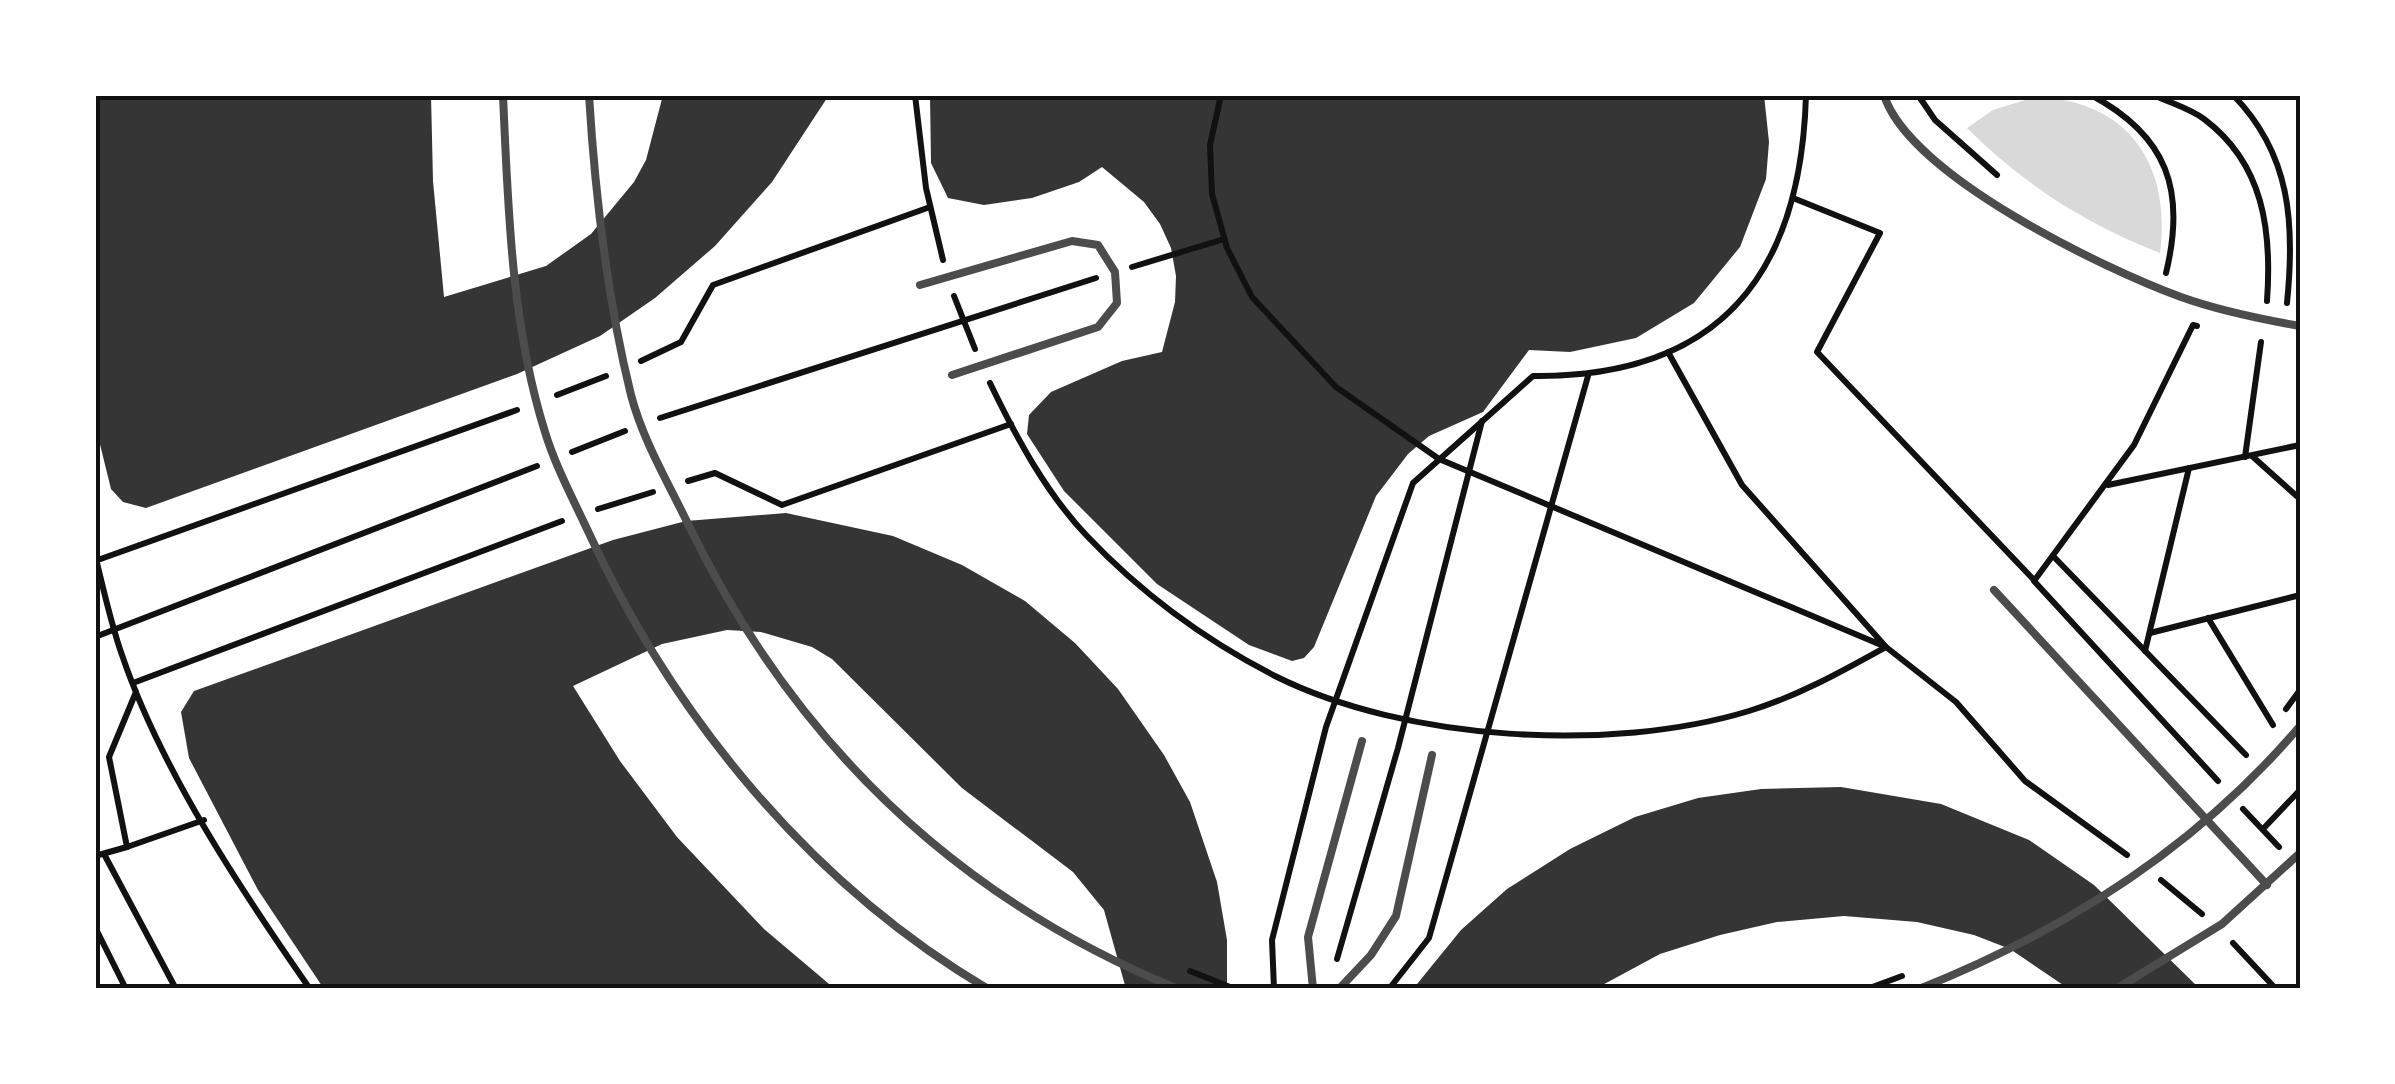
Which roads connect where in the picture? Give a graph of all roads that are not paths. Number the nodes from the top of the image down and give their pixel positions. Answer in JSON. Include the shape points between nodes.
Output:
{"nodes":[{"id":1,"x":503,"y":95,"type":"edge"},
{"id":2,"x":589,"y":95,"type":"edge"},
{"id":3,"x":1884,"y":95,"type":"edge"},
{"id":4,"x":920,"y":285,"type":"dead end"},
{"id":5,"x":2300,"y":326,"type":"edge"},
{"id":6,"x":952,"y":374,"type":"dead end"},
{"id":7,"x":1994,"y":590,"type":"dead end"},
{"id":8,"x":2300,"y":726,"type":"edge"},
{"id":9,"x":1362,"y":740,"type":"dead end"},
{"id":10,"x":1432,"y":755,"type":"dead end"},
{"id":11,"x":2209,"y":822,"type":"junction"},
{"id":12,"x":2300,"y":853,"type":"edge"},
{"id":13,"x":2267,"y":885,"type":"junction"},
{"id":14,"x":988,"y":989,"type":"edge"},
{"id":15,"x":1178,"y":989,"type":"edge"},
{"id":16,"x":1313,"y":989,"type":"edge"},
{"id":17,"x":1339,"y":989,"type":"edge"},
{"id":18,"x":1919,"y":989,"type":"edge"},
{"id":19,"x":2116,"y":989,"type":"edge"}],
"edges":[{"from":1,"to":14,"type":"lane","via":[[522,332],[544,432],[612,583],[656,661],[765,804],[896,926]]},
{"from":2,"to":15,"type":"lane","via":[[612,294],[632,398],[695,538],[759,652],[832,748],[955,861],[1074,941]]},
{"from":3,"to":5,"type":"lane","via":[[1904,133],[1928,156],[2049,234],[2181,297]]},
{"from":4,"to":6,"type":"lane","via":[[1087,240],[1108,256],[1115,272],[1117,303],[1098,328]]},
{"from":7,"to":11,"type":"lane"},
{"from":8,"to":11,"type":"lane"},
{"from":9,"to":16,"type":"lane","via":[[1308,937]]},
{"from":10,"to":17,"type":"lane","via":[[1396,916]]},
{"from":11,"to":13,"type":"lane"},
{"from":11,"to":18,"type":"lane","via":[[2148,870]]},
{"from":12,"to":13,"type":"lane"},
{"from":13,"to":19,"type":"lane","via":[[2218,926]]}]}
